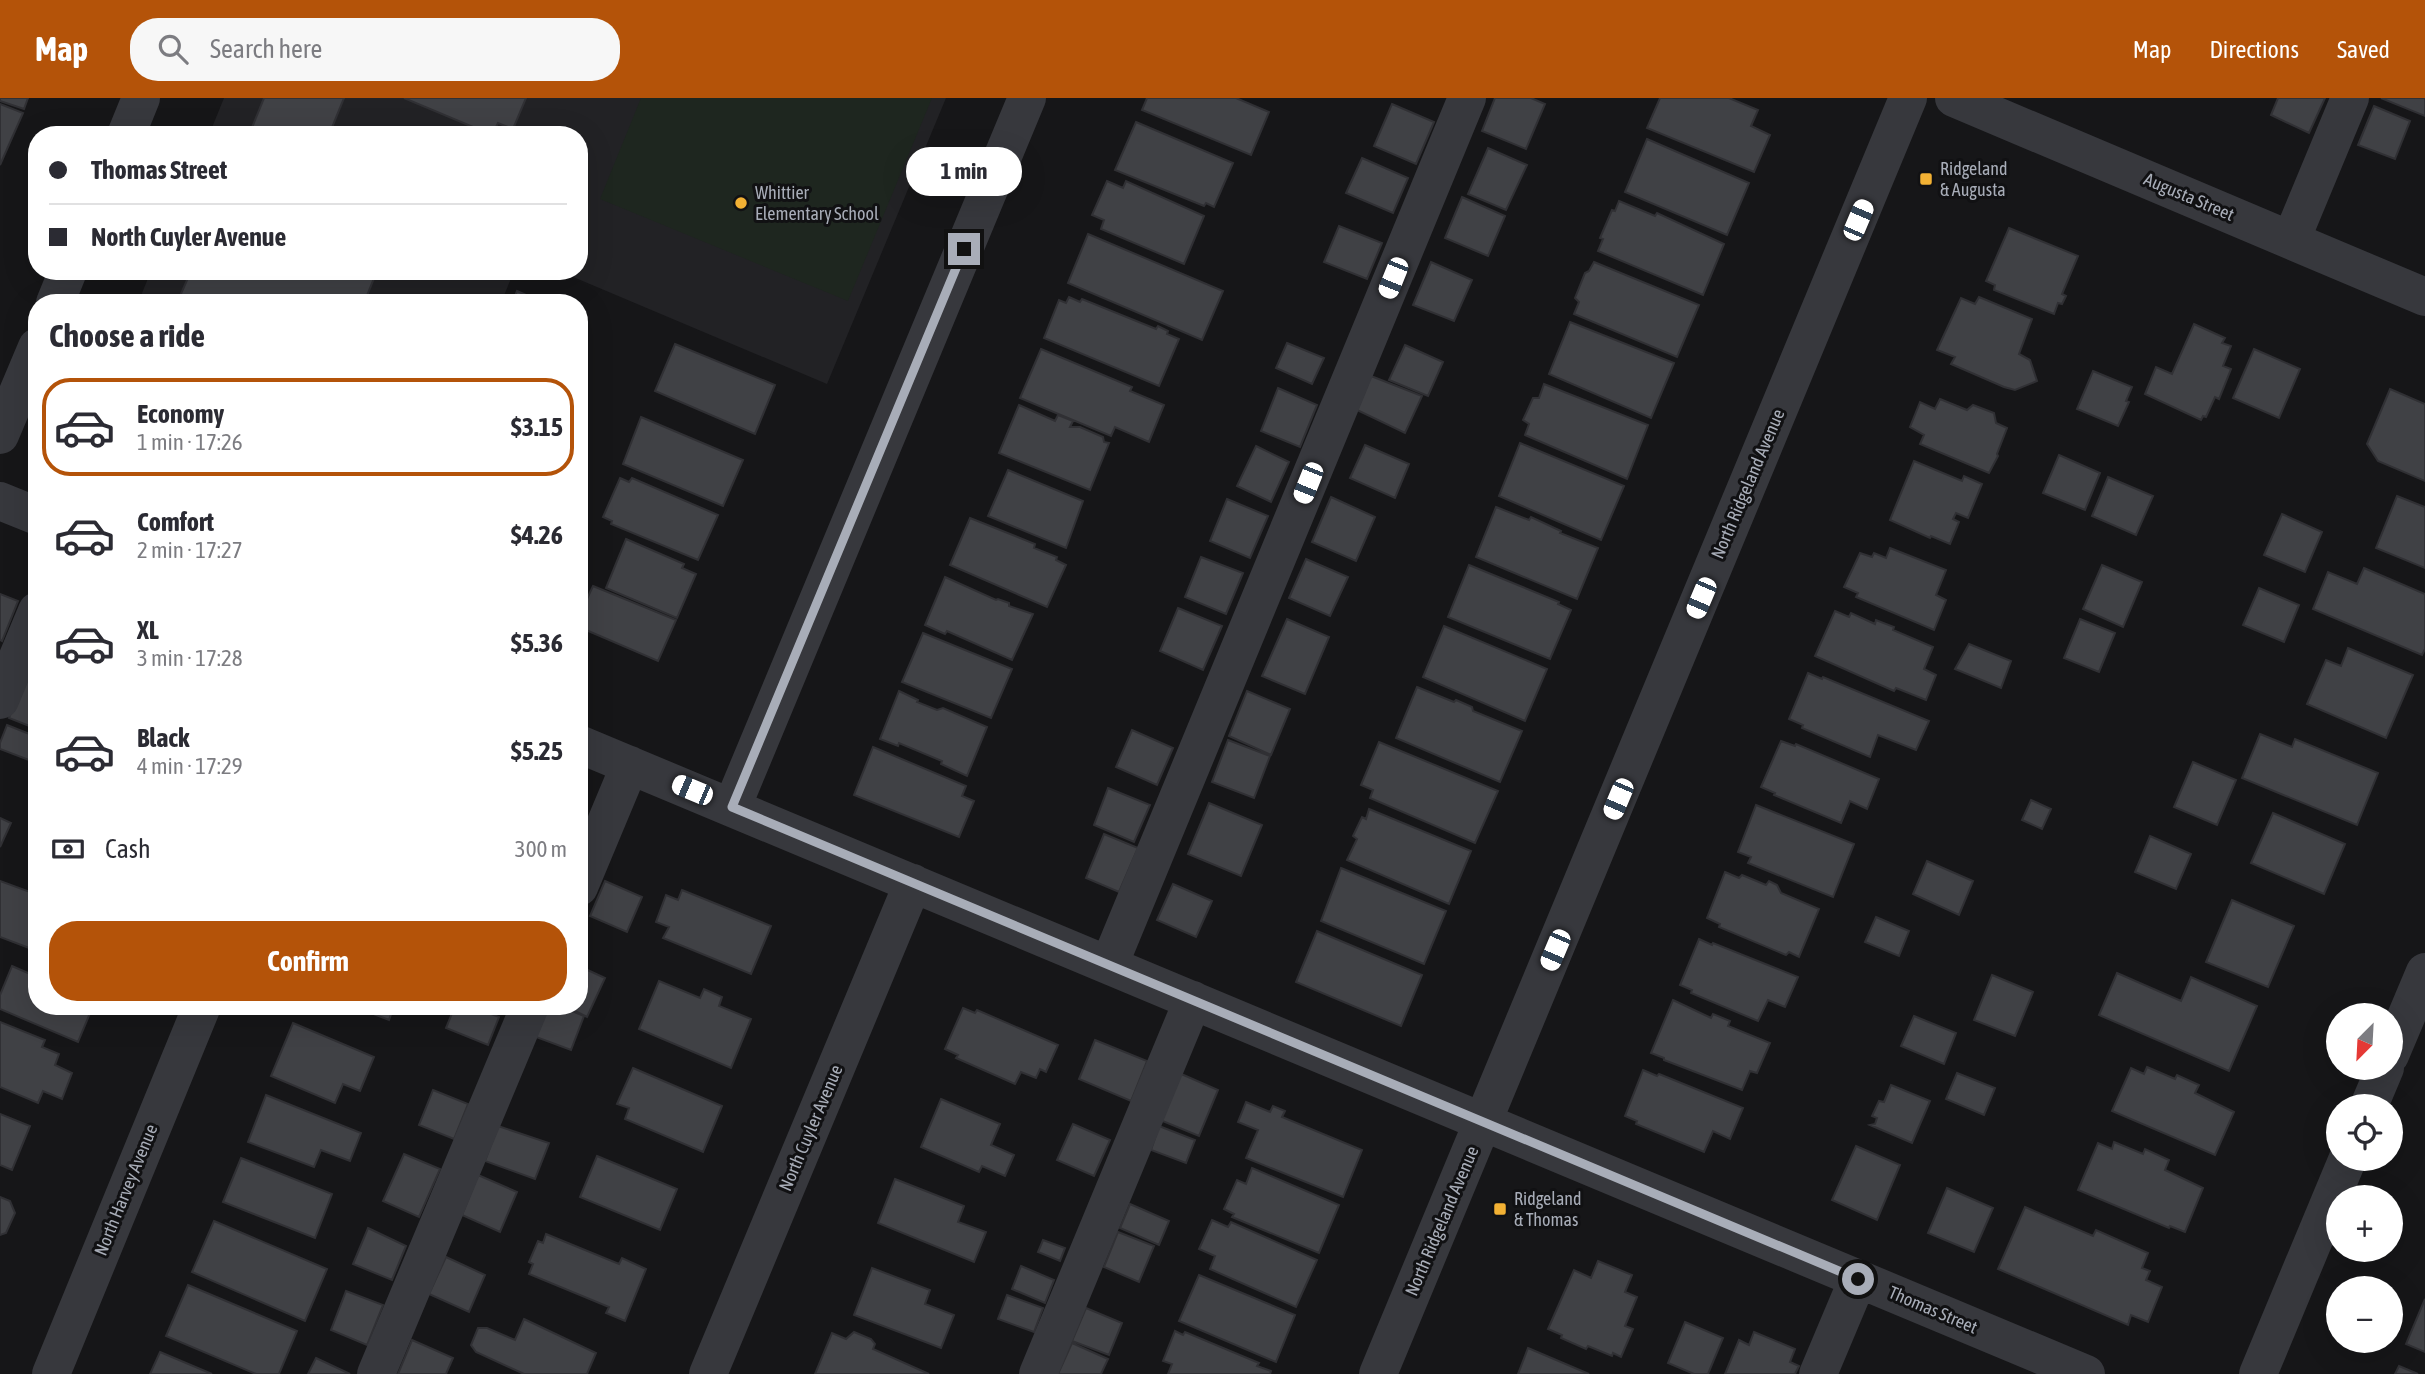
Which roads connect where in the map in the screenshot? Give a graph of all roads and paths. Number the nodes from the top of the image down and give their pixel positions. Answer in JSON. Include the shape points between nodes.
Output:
{"nodes":[{"id":1,"x":141,"y":98,"type":"edge"},
{"id":2,"x":1027,"y":98,"type":"edge"},
{"id":3,"x":1468,"y":98,"type":"edge"},
{"id":4,"x":1908,"y":98,"type":"edge"},
{"id":5,"x":1954,"y":98,"type":"edge"},
{"id":6,"x":2350,"y":98,"type":"edge"},
{"id":7,"x":129,"y":126,"type":"edge"},
{"id":8,"x":2291,"y":240,"type":"junction"},
{"id":9,"x":2425,"y":297,"type":"edge"},
{"id":10,"x":28,"y":368,"type":"edge"},
{"id":11,"x":0,"y":435,"type":"edge"},
{"id":12,"x":0,"y":501,"type":"edge"},
{"id":13,"x":28,"y":512,"type":"edge"},
{"id":14,"x":28,"y":633,"type":"edge"},
{"id":15,"x":0,"y":700,"type":"edge"},
{"id":16,"x":588,"y":748,"type":"edge"},
{"id":17,"x":630,"y":765,"type":"junction"},
{"id":18,"x":732,"y":807,"type":"junction"},
{"id":19,"x":588,"y":865,"type":"edge"},
{"id":20,"x":914,"y":883,"type":"junction"},
{"id":21,"x":1108,"y":965,"type":"junction"},
{"id":22,"x":2425,"y":972,"type":"edge"},
{"id":23,"x":1193,"y":1000,"type":"junction"},
{"id":24,"x":198,"y":1015,"type":"edge"},
{"id":25,"x":526,"y":1015,"type":"edge"},
{"id":26,"x":2403,"y":1024,"type":"edge"},
{"id":27,"x":1484,"y":1121,"type":"junction"},
{"id":28,"x":2343,"y":1171,"type":"edge"},
{"id":29,"x":1858,"y":1279,"type":"junction"},
{"id":30,"x":51,"y":1374,"type":"edge"},
{"id":31,"x":376,"y":1374,"type":"edge"},
{"id":32,"x":708,"y":1374,"type":"edge"},
{"id":33,"x":1038,"y":1374,"type":"edge"},
{"id":34,"x":1378,"y":1374,"type":"edge"},
{"id":35,"x":1818,"y":1374,"type":"edge"},
{"id":36,"x":2087,"y":1374,"type":"edge"},
{"id":37,"x":2258,"y":1374,"type":"edge"}],
"edges":[{"from":1,"to":7,"type":"street"},
{"from":2,"to":18,"type":"street"},
{"from":3,"to":21,"type":"street"},
{"from":4,"to":27,"type":"street","name":"North Ridgeland Avenue"},
{"from":5,"to":8,"type":"street","name":"Augusta Street"},
{"from":6,"to":8,"type":"street"},
{"from":8,"to":9,"type":"street","name":"Augusta Street"},
{"from":10,"to":11,"type":"street"},
{"from":12,"to":13,"type":"street"},
{"from":14,"to":15,"type":"street"},
{"from":16,"to":17,"type":"street","name":"Thomas Street"},
{"from":17,"to":18,"type":"street","name":"Thomas Street"},
{"from":17,"to":19,"type":"street"},
{"from":18,"to":20,"type":"street","name":"Thomas Street"},
{"from":20,"to":21,"type":"street","name":"Thomas Street"},
{"from":20,"to":32,"type":"street","name":"North Cuyler Avenue"},
{"from":21,"to":23,"type":"street","name":"Thomas Street"},
{"from":22,"to":26,"type":"street"},
{"from":23,"to":27,"type":"street","name":"Thomas Street"},
{"from":23,"to":33,"type":"street"},
{"from":24,"to":30,"type":"street","name":"North Harvey Avenue"},
{"from":25,"to":31,"type":"street"},
{"from":27,"to":29,"type":"street","name":"Thomas Street"},
{"from":27,"to":34,"type":"street","name":"North Ridgeland Avenue"},
{"from":28,"to":37,"type":"street"},
{"from":29,"to":35,"type":"street"},
{"from":29,"to":36,"type":"street","name":"Thomas Street"}]}
